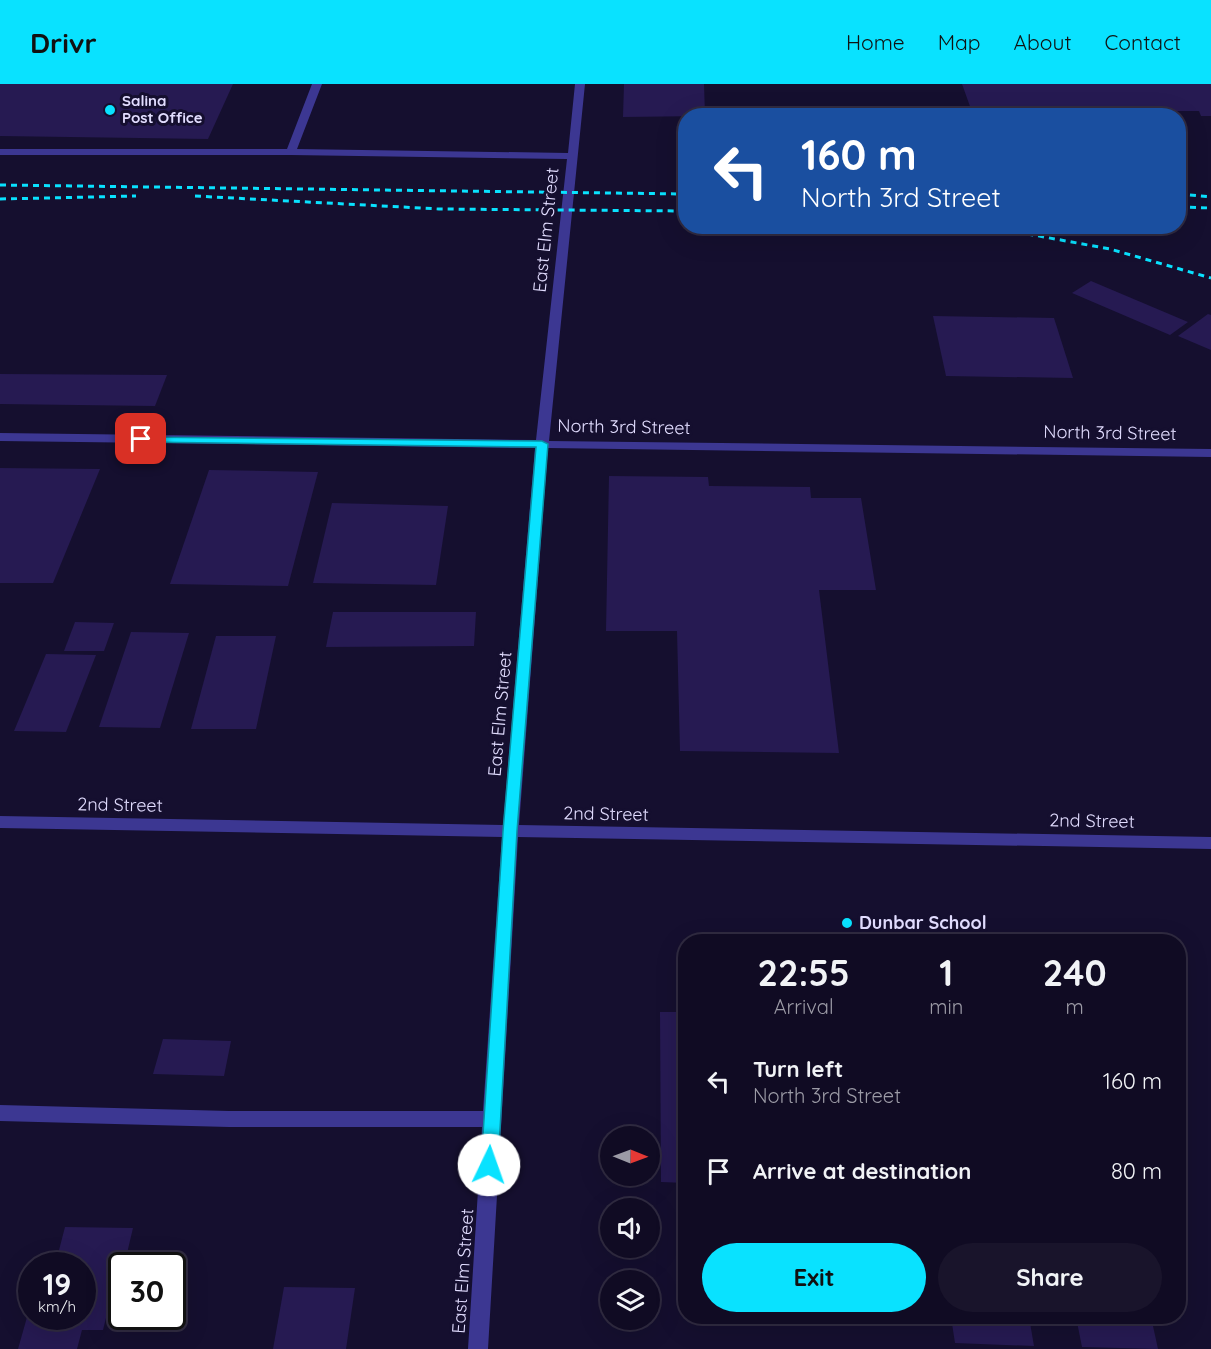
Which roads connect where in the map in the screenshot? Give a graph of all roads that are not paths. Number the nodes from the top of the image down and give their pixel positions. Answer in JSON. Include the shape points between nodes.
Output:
{"nodes":[{"id":1,"x":317,"y":84,"type":"edge"},
{"id":2,"x":580,"y":84,"type":"edge"},
{"id":3,"x":0,"y":152,"type":"edge"},
{"id":4,"x":291,"y":152,"type":"junction"},
{"id":5,"x":573,"y":156,"type":"junction"},
{"id":6,"x":0,"y":437,"type":"edge"},
{"id":7,"x":542,"y":444,"type":"junction"},
{"id":8,"x":1211,"y":453,"type":"edge"},
{"id":9,"x":0,"y":822,"type":"edge"},
{"id":10,"x":510,"y":831,"type":"junction"},
{"id":11,"x":1211,"y":843,"type":"edge"},
{"id":12,"x":0,"y":1113,"type":"edge"},
{"id":13,"x":492,"y":1119,"type":"junction"},
{"id":14,"x":478,"y":1349,"type":"edge"}],
"edges":[{"from":1,"to":4,"type":"street"},
{"from":2,"to":5,"type":"street","name":"East Elm Street"},
{"from":3,"to":4,"type":"street"},
{"from":4,"to":5,"type":"street"},
{"from":5,"to":7,"type":"street","name":"East Elm Street"},
{"from":6,"to":7,"type":"street","name":"North 3rd Street"},
{"from":7,"to":8,"type":"street","name":"North 3rd Street"},
{"from":7,"to":10,"type":"street","name":"East Elm Street"},
{"from":9,"to":10,"type":"street","name":"2nd Street"},
{"from":10,"to":11,"type":"street","name":"2nd Street"},
{"from":10,"to":13,"type":"street","name":"East Elm Street"},
{"from":12,"to":13,"type":"street","via":[[229,1119]]},
{"from":13,"to":14,"type":"street","name":"East Elm Street"}]}
